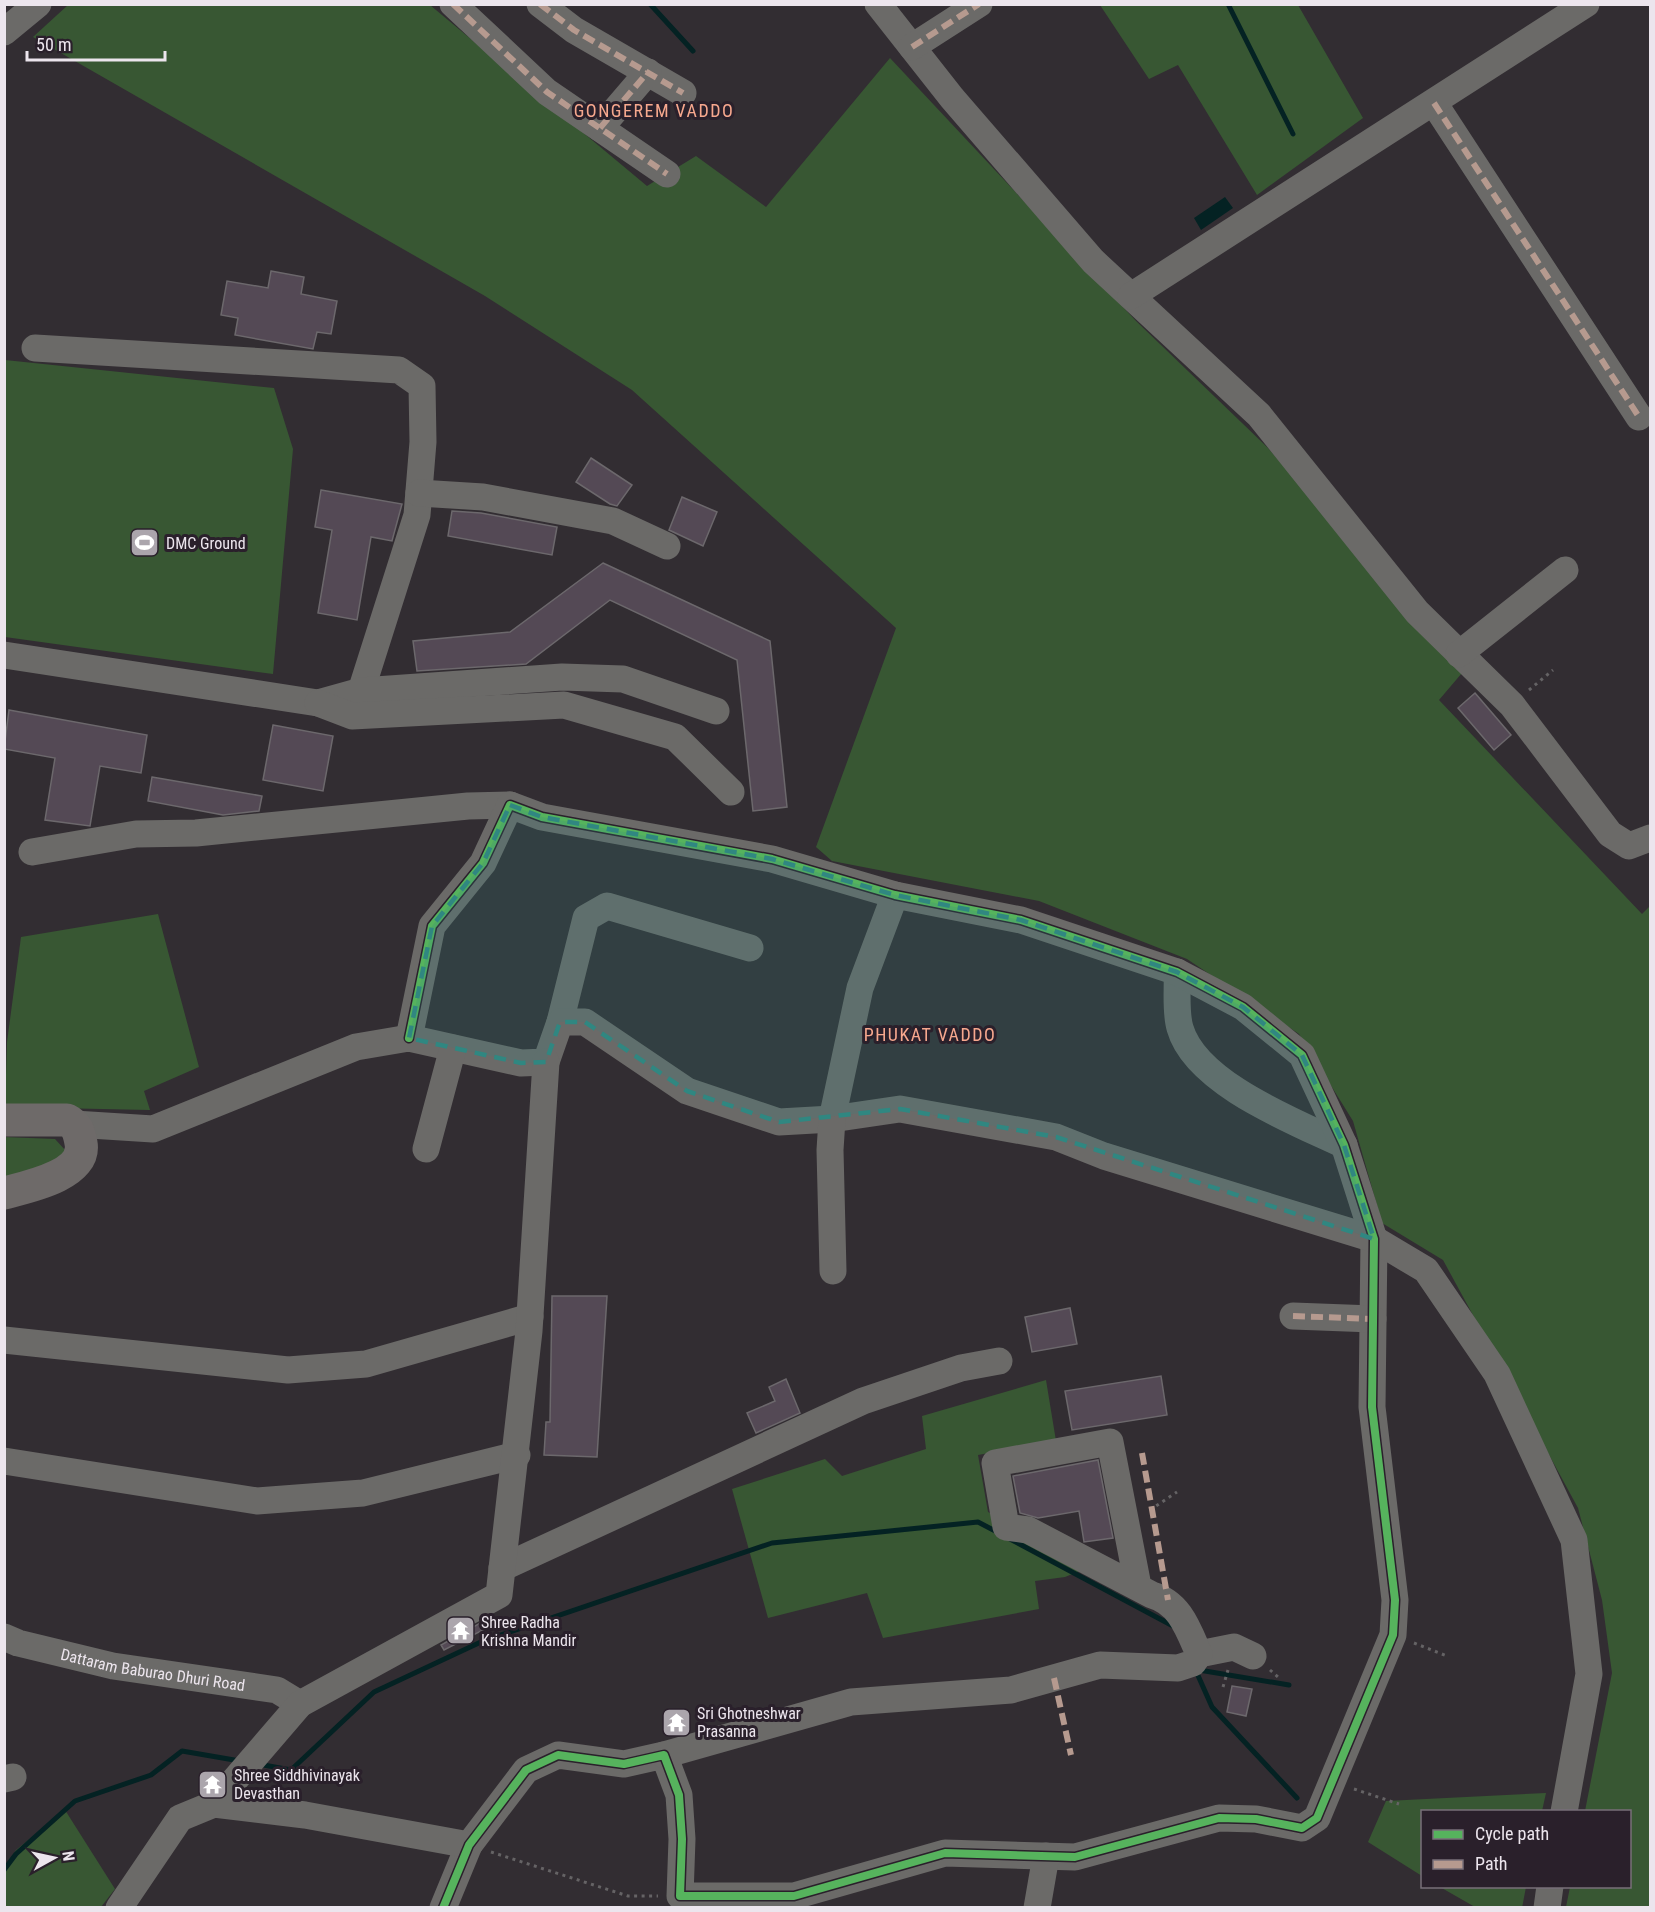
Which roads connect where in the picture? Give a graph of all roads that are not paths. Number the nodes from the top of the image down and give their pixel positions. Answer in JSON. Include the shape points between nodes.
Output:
{"nodes":[{"id":1,"x":38,"y":4,"type":"edge"},
{"id":2,"x":453,"y":4,"type":"edge"},
{"id":3,"x":540,"y":4,"type":"edge"},
{"id":4,"x":878,"y":4,"type":"edge"},
{"id":5,"x":979,"y":4,"type":"edge"},
{"id":6,"x":1587,"y":4,"type":"edge"},
{"id":7,"x":4,"y":32,"type":"edge"},
{"id":8,"x":912,"y":47,"type":"junction"},
{"id":9,"x":648,"y":72,"type":"junction"},
{"id":10,"x":683,"y":93,"type":"dead end"},
{"id":11,"x":1434,"y":103,"type":"junction"},
{"id":12,"x":600,"y":128,"type":"junction"},
{"id":13,"x":667,"y":174,"type":"dead end"},
{"id":14,"x":1131,"y":296,"type":"junction"},
{"id":15,"x":35,"y":348,"type":"dead end"},
{"id":16,"x":1639,"y":417,"type":"dead end"},
{"id":17,"x":419,"y":493,"type":"junction"},
{"id":18,"x":667,"y":546,"type":"dead end"},
{"id":19,"x":1565,"y":570,"type":"dead end"},
{"id":20,"x":1459,"y":654,"type":"junction"},
{"id":21,"x":4,"y":655,"type":"edge"},
{"id":22,"x":361,"y":691,"type":"junction"},
{"id":23,"x":318,"y":703,"type":"junction"},
{"id":24,"x":716,"y":711,"type":"dead end"},
{"id":25,"x":731,"y":792,"type":"dead end"},
{"id":26,"x":510,"y":805,"type":"junction"},
{"id":27,"x":1640,"y":842,"type":"edge"},
{"id":28,"x":32,"y":852,"type":"dead end"},
{"id":29,"x":895,"y":895,"type":"junction"},
{"id":30,"x":750,"y":948,"type":"dead end"},
{"id":31,"x":1177,"y":972,"type":"junction"},
{"id":32,"x":560,"y":1023,"type":"junction"},
{"id":33,"x":409,"y":1038,"type":"junction"},
{"id":34,"x":453,"y":1048,"type":"junction"},
{"id":35,"x":546,"y":1062,"type":"junction"},
{"id":36,"x":832,"y":1119,"type":"junction"},
{"id":37,"x":4,"y":1120,"type":"edge"},
{"id":38,"x":74,"y":1124,"type":"junction"},
{"id":39,"x":1344,"y":1144,"type":"junction"},
{"id":40,"x":426,"y":1149,"type":"dead end"},
{"id":41,"x":4,"y":1193,"type":"edge"},
{"id":42,"x":1374,"y":1239,"type":"junction"},
{"id":43,"x":833,"y":1271,"type":"dead end"},
{"id":44,"x":1293,"y":1316,"type":"dead end"},
{"id":45,"x":530,"y":1317,"type":"junction"},
{"id":46,"x":1373,"y":1319,"type":"junction"},
{"id":47,"x":4,"y":1340,"type":"edge"},
{"id":48,"x":999,"y":1361,"type":"dead end"},
{"id":49,"x":517,"y":1455,"type":"junction"},
{"id":50,"x":4,"y":1461,"type":"edge"},
{"id":51,"x":502,"y":1568,"type":"junction"},
{"id":52,"x":1145,"y":1590,"type":"junction"},
{"id":53,"x":4,"y":1637,"type":"edge"},
{"id":54,"x":1199,"y":1654,"type":"junction"},
{"id":55,"x":1253,"y":1656,"type":"dead end"},
{"id":56,"x":300,"y":1704,"type":"junction"},
{"id":57,"x":664,"y":1755,"type":"junction"},
{"id":58,"x":214,"y":1804,"type":"junction"},
{"id":59,"x":1564,"y":1810,"type":"edge"},
{"id":60,"x":469,"y":1845,"type":"junction"},
{"id":61,"x":1046,"y":1856,"type":"junction"},
{"id":62,"x":1550,"y":1888,"type":"edge"},
{"id":63,"x":678,"y":1902,"type":"edge"},
{"id":64,"x":119,"y":1908,"type":"edge"},
{"id":65,"x":443,"y":1908,"type":"edge"},
{"id":66,"x":1037,"y":1908,"type":"edge"},
{"id":67,"x":1547,"y":1908,"type":"edge"}],
"edges":[{"from":1,"to":7,"type":"street"},
{"from":2,"to":12,"type":"street","via":[[547,92]]},
{"from":3,"to":9,"type":"street","via":[[574,30]]},
{"from":4,"to":8,"type":"street"},
{"from":5,"to":8,"type":"street"},
{"from":6,"to":11,"type":"street"},
{"from":8,"to":14,"type":"street","via":[[1085,252]]},
{"from":9,"to":10,"type":"street"},
{"from":9,"to":12,"type":"street"},
{"from":11,"to":14,"type":"street"},
{"from":11,"to":16,"type":"street"},
{"from":12,"to":13,"type":"street"},
{"from":14,"to":20,"type":"street","via":[[1259,415],[1417,612]]},
{"from":15,"to":17,"type":"street","via":[[399,370],[422,386]]},
{"from":17,"to":18,"type":"street","via":[[483,497],[603,519]]},
{"from":17,"to":22,"type":"street","via":[[417,515]]},
{"from":19,"to":20,"type":"street"},
{"from":20,"to":27,"type":"street","via":[[1512,705],[1610,834]]},
{"from":21,"to":23,"type":"street"},
{"from":22,"to":23,"type":"street"},
{"from":22,"to":24,"type":"street","via":[[562,677],[624,679]]},
{"from":23,"to":25,"type":"street","via":[[352,716],[564,705],[675,737]]},
{"from":26,"to":28,"type":"street","via":[[196,833],[136,834]]},
{"from":26,"to":29,"type":"street","via":[[542,817],[772,859]]},
{"from":26,"to":33,"type":"street","via":[[483,863],[432,926]]},
{"from":29,"to":31,"type":"street","via":[[1021,920]]},
{"from":29,"to":36,"type":"street","via":[[860,987]]},
{"from":30,"to":32,"type":"street","via":[[607,906],[585,918]]},
{"from":31,"to":39,"type":"street","via":[[1243,1007],[1302,1055]]},
{"from":31,"to":39,"type":"street","via":[[1179,1027],[1209,1070],[1237,1092]]},
{"from":32,"to":35,"type":"street"},
{"from":32,"to":36,"type":"street","via":[[585,1022],[687,1091],[779,1122]]},
{"from":33,"to":34,"type":"street"},
{"from":33,"to":38,"type":"street","via":[[356,1047],[153,1129]]},
{"from":34,"to":35,"type":"street","via":[[521,1063]]},
{"from":34,"to":40,"type":"street"},
{"from":35,"to":45,"type":"street"},
{"from":36,"to":42,"type":"street","via":[[900,1109],[1056,1137],[1104,1156]]},
{"from":36,"to":43,"type":"street"},
{"from":37,"to":38,"type":"main road","via":[[58,1120]]},
{"from":38,"to":41,"type":"main road","via":[[82,1147],[75,1163],[53,1177]]},
{"from":39,"to":42,"type":"street"},
{"from":42,"to":46,"type":"street"},
{"from":42,"to":59,"type":"street","via":[[1426,1270],[1497,1374],[1574,1540],[1589,1674]]},
{"from":44,"to":46,"type":"street"},
{"from":45,"to":47,"type":"street","via":[[366,1364],[288,1370]]},
{"from":45,"to":49,"type":"street"},
{"from":46,"to":61,"type":"street","via":[[1372,1407],[1395,1600],[1393,1635],[1317,1818],[1302,1828],[1256,1819],[1219,1818],[1075,1857]]},
{"from":48,"to":51,"type":"street","via":[[962,1368],[863,1401]]},
{"from":49,"to":50,"type":"street","via":[[363,1493],[257,1501]]},
{"from":49,"to":51,"type":"street"},
{"from":51,"to":56,"type":"street","via":[[499,1595]]},
{"from":52,"to":52,"type":"street","via":[[1028,1530],[1006,1527],[995,1462],[1110,1442]]},
{"from":52,"to":54,"type":"street","via":[[1168,1600]]},
{"from":53,"to":56,"type":"street","name":"Dattaram Baburao Dhuri Road","via":[[113,1666],[277,1690]]},
{"from":54,"to":55,"type":"street","via":[[1234,1647]]},
{"from":54,"to":57,"type":"street","via":[[1193,1663],[1178,1668],[1100,1665],[1011,1690],[851,1702]]},
{"from":56,"to":58,"type":"street"},
{"from":57,"to":60,"type":"street","via":[[624,1764],[558,1755],[526,1770]]},
{"from":57,"to":63,"type":"street","via":[[679,1795],[682,1839]]},
{"from":58,"to":60,"type":"street","via":[[304,1815]]},
{"from":58,"to":64,"type":"street","via":[[180,1818]]},
{"from":60,"to":65,"type":"street"},
{"from":61,"to":63,"type":"street","via":[[945,1853],[794,1896]]},
{"from":61,"to":66,"type":"street"},
{"from":62,"to":67,"type":"street"}]}
